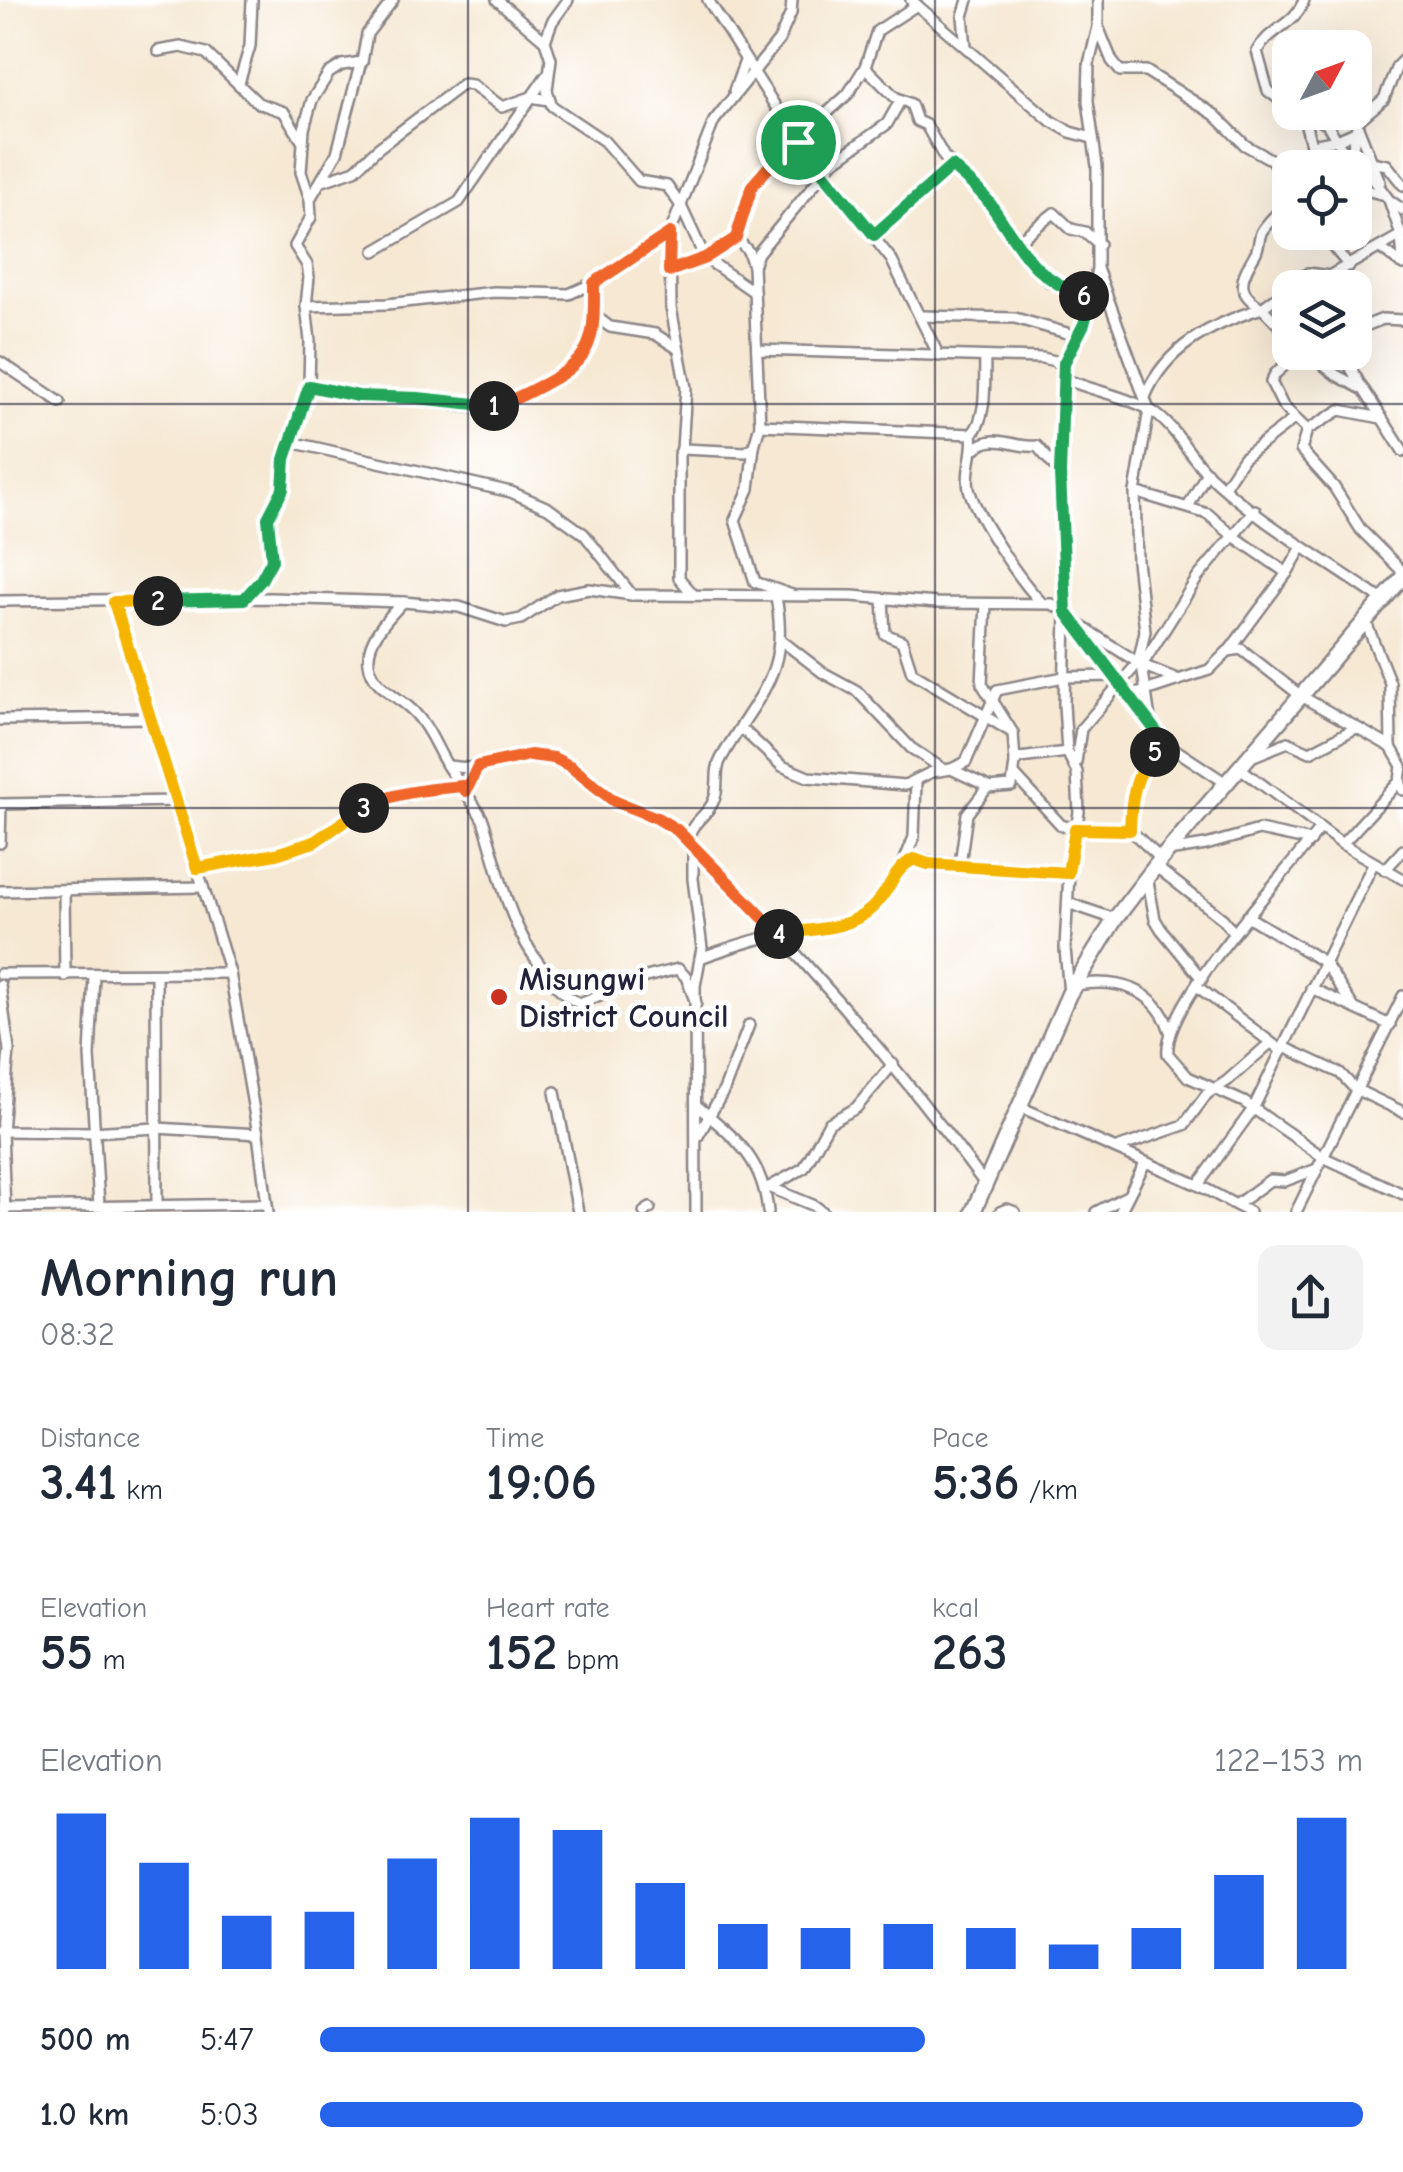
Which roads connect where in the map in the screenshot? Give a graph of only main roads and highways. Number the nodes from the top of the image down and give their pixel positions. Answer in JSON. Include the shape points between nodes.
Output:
{"nodes":[{"id":1,"x":1401,"y":581,"type":"edge"},
{"id":2,"x":973,"y":1212,"type":"edge"}],
"edges":[{"from":1,"to":2,"type":"highway","via":[[1114,919],[1072,989]]}]}
